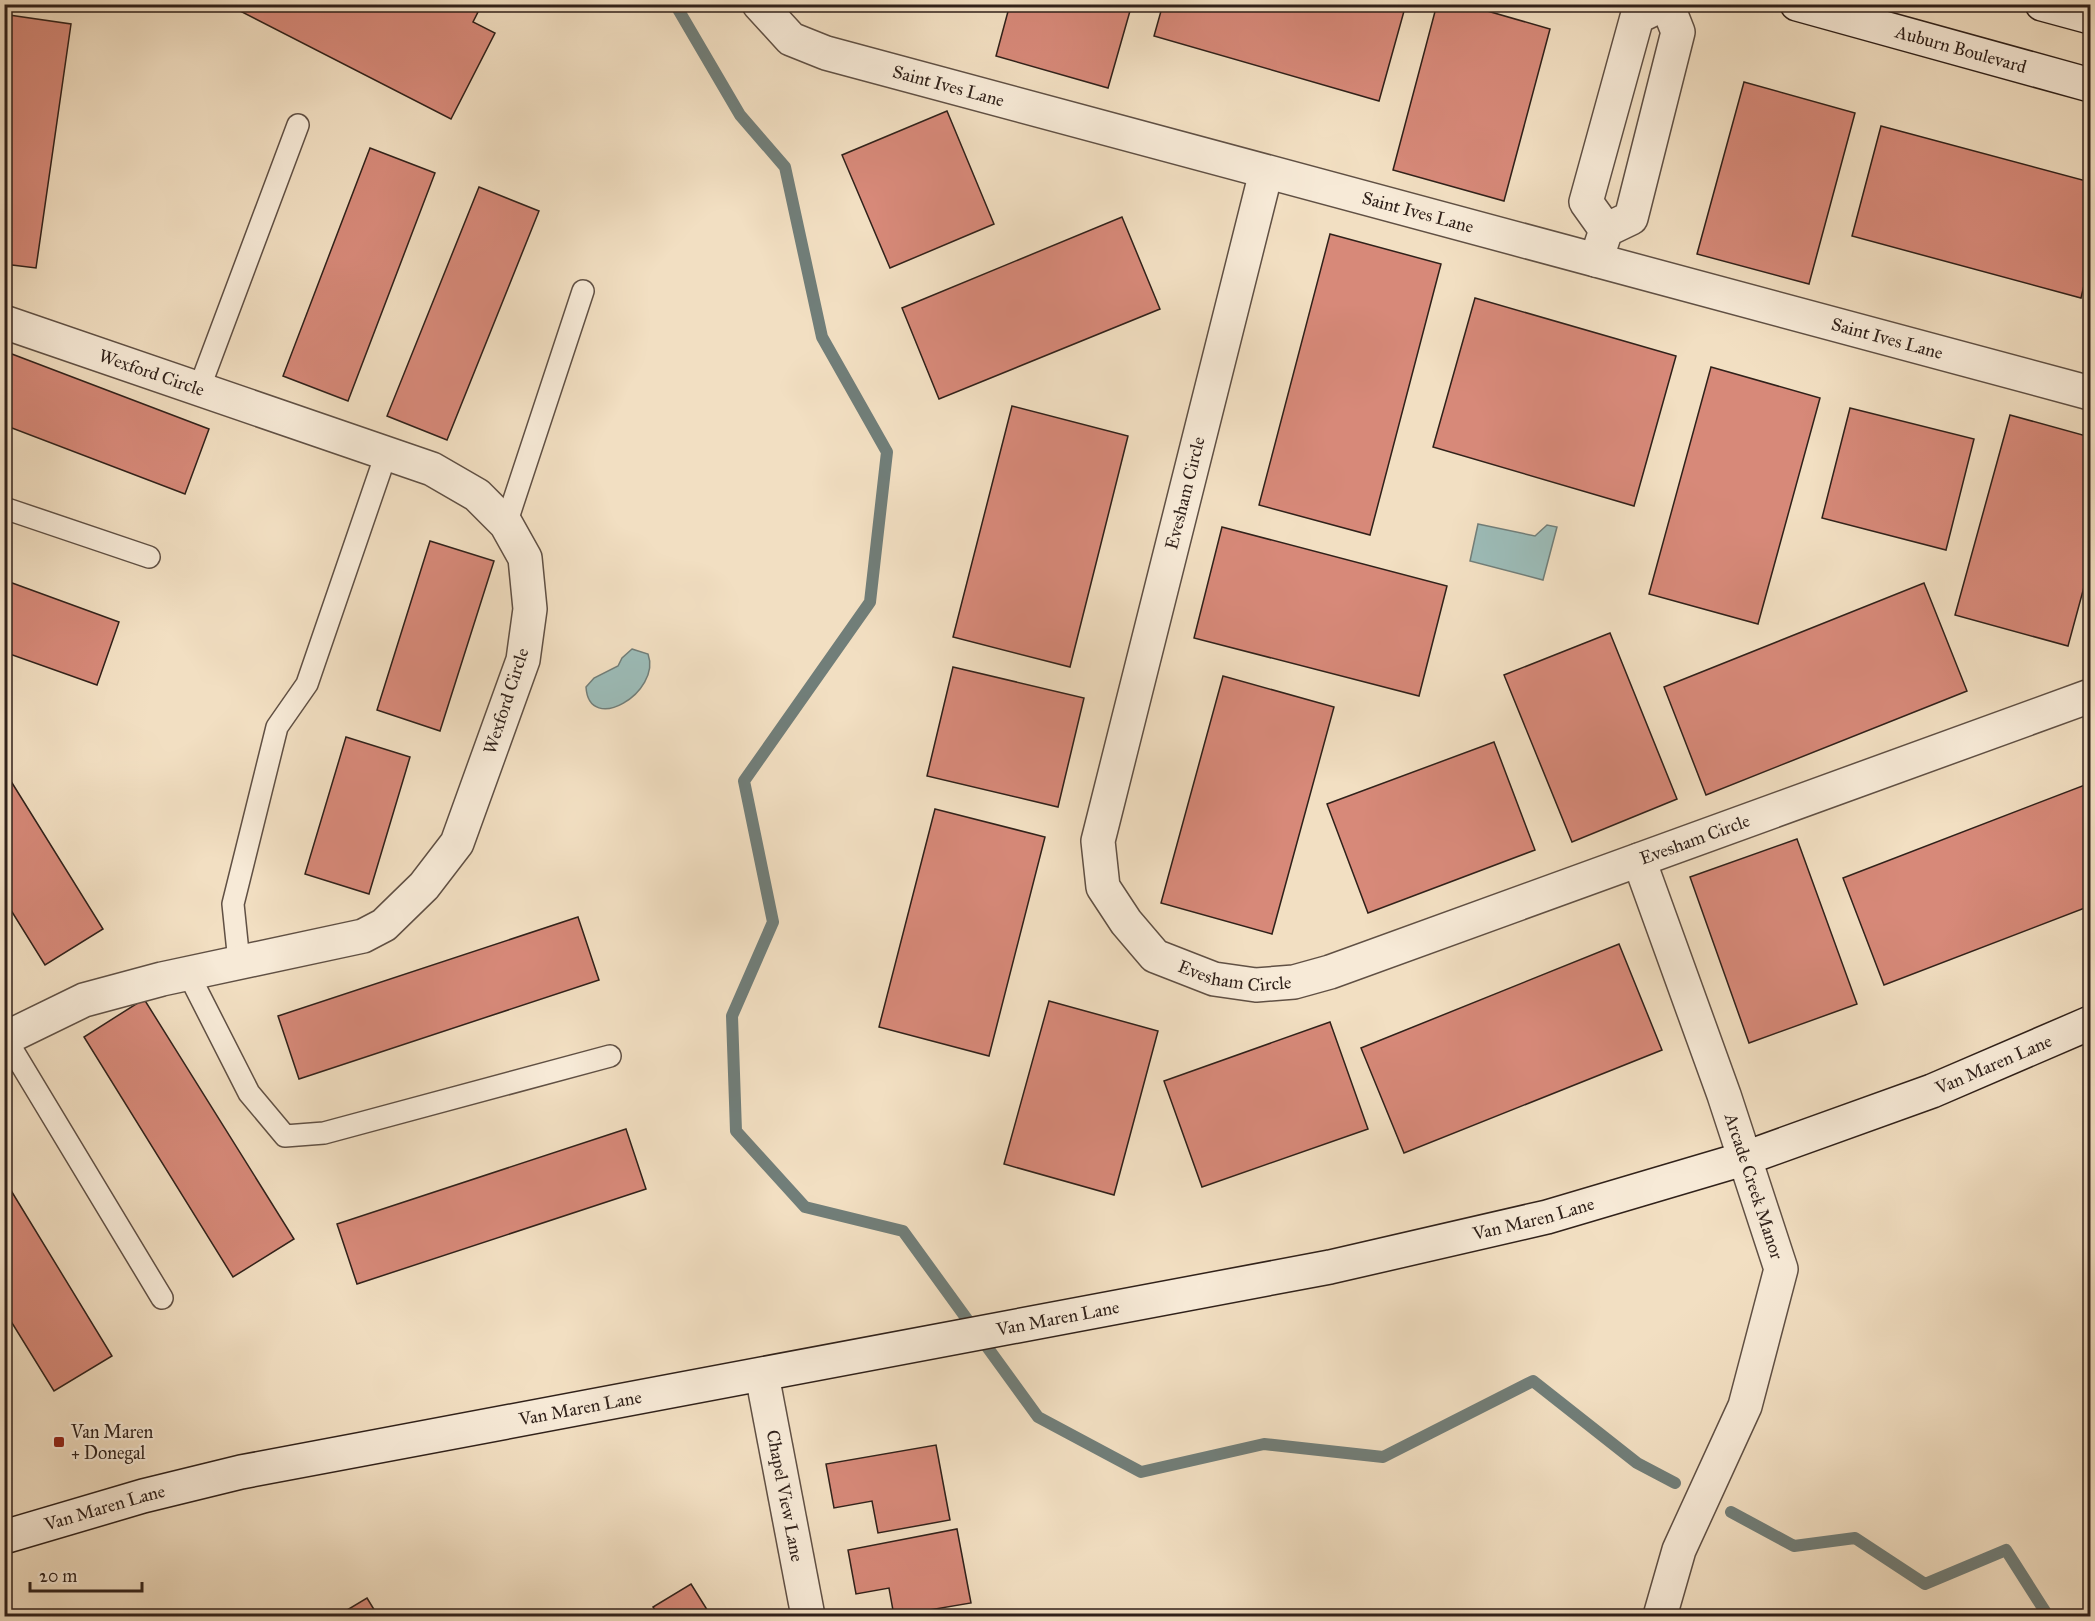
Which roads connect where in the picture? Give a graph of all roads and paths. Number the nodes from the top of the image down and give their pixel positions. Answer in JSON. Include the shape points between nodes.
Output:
{"nodes":[{"id":1,"x":759,"y":4,"type":"edge"},
{"id":2,"x":1666,"y":4,"type":"edge"},
{"id":3,"x":1797,"y":4,"type":"edge"},
{"id":4,"x":2042,"y":4,"type":"edge"},
{"id":5,"x":2091,"y":17,"type":"edge"},
{"id":6,"x":2091,"y":85,"type":"edge"},
{"id":7,"x":298,"y":126,"type":"dead end"},
{"id":8,"x":1266,"y":172,"type":"junction"},
{"id":9,"x":1601,"y":245,"type":"junction"},
{"id":10,"x":583,"y":291,"type":"dead end"},
{"id":11,"x":4,"y":322,"type":"edge"},
{"id":12,"x":200,"y":389,"type":"junction"},
{"id":13,"x":2091,"y":393,"type":"edge"},
{"id":14,"x":386,"y":454,"type":"junction"},
{"id":15,"x":4,"y":508,"type":"edge"},
{"id":16,"x":506,"y":524,"type":"junction"},
{"id":17,"x":149,"y":557,"type":"dead end"},
{"id":18,"x":2091,"y":696,"type":"edge"},
{"id":19,"x":1639,"y":860,"type":"junction"},
{"id":20,"x":239,"y":962,"type":"junction"},
{"id":21,"x":188,"y":973,"type":"junction"},
{"id":22,"x":2091,"y":1023,"type":"edge"},
{"id":23,"x":5,"y":1038,"type":"edge"},
{"id":24,"x":610,"y":1056,"type":"dead end"},
{"id":25,"x":1743,"y":1159,"type":"junction"},
{"id":26,"x":162,"y":1298,"type":"dead end"},
{"id":27,"x":762,"y":1375,"type":"junction"},
{"id":28,"x":4,"y":1536,"type":"edge"},
{"id":29,"x":808,"y":1617,"type":"edge"},
{"id":30,"x":1660,"y":1617,"type":"edge"}],
"edges":[{"from":1,"to":8,"type":"street","name":"Saint Ives Lane","via":[[790,39],[826,52]]},
{"from":2,"to":9,"type":"street","via":[[1678,32],[1630,218]]},
{"from":2,"to":9,"type":"street","via":[[1637,17],[1586,202]]},
{"from":3,"to":6,"type":"street","name":"Auburn Boulevard"},
{"from":4,"to":5,"type":"street"},
{"from":7,"to":12,"type":"lane"},
{"from":8,"to":9,"type":"street","name":"Saint Ives Lane"},
{"from":8,"to":19,"type":"street","name":"Evesham Circle","via":[[1098,841],[1103,887],[1155,956],[1214,979],[1256,986],[1294,982],[1330,972]]},
{"from":9,"to":13,"type":"street","name":"Saint Ives Lane"},
{"from":10,"to":16,"type":"lane"},
{"from":11,"to":12,"type":"street","name":"Wexford Circle"},
{"from":12,"to":14,"type":"street","name":"Wexford Circle"},
{"from":14,"to":16,"type":"street","name":"Wexford Circle","via":[[432,470],[477,495]]},
{"from":14,"to":20,"type":"lane","via":[[307,684],[277,727],[232,904]]},
{"from":15,"to":17,"type":"lane"},
{"from":16,"to":20,"type":"street","name":"Wexford Circle","via":[[525,558],[530,609],[523,660],[457,843],[424,886],[384,925],[370,933]]},
{"from":18,"to":19,"type":"street","name":"Evesham Circle"},
{"from":19,"to":25,"type":"street","name":"Arcade Creek Manor","via":[[1724,1095]]},
{"from":20,"to":21,"type":"street","name":"Wexford Circle"},
{"from":21,"to":23,"type":"street","name":"Wexford Circle","via":[[84,1000]]},
{"from":21,"to":24,"type":"lane","via":[[249,1093],[285,1136],[324,1133]]},
{"from":22,"to":25,"type":"street","name":"Van Maren Lane","via":[[1932,1091]]},
{"from":23,"to":26,"type":"lane"},
{"from":25,"to":27,"type":"street","name":"Van Maren Lane","via":[[1547,1217],[1330,1267]]},
{"from":25,"to":30,"type":"street","name":"Arcade Creek Manor","via":[[1781,1269],[1745,1406],[1679,1550]]},
{"from":27,"to":28,"type":"street","name":"Van Maren Lane","via":[[241,1472]]},
{"from":27,"to":29,"type":"street","name":"Chapel View Lane"}]}
